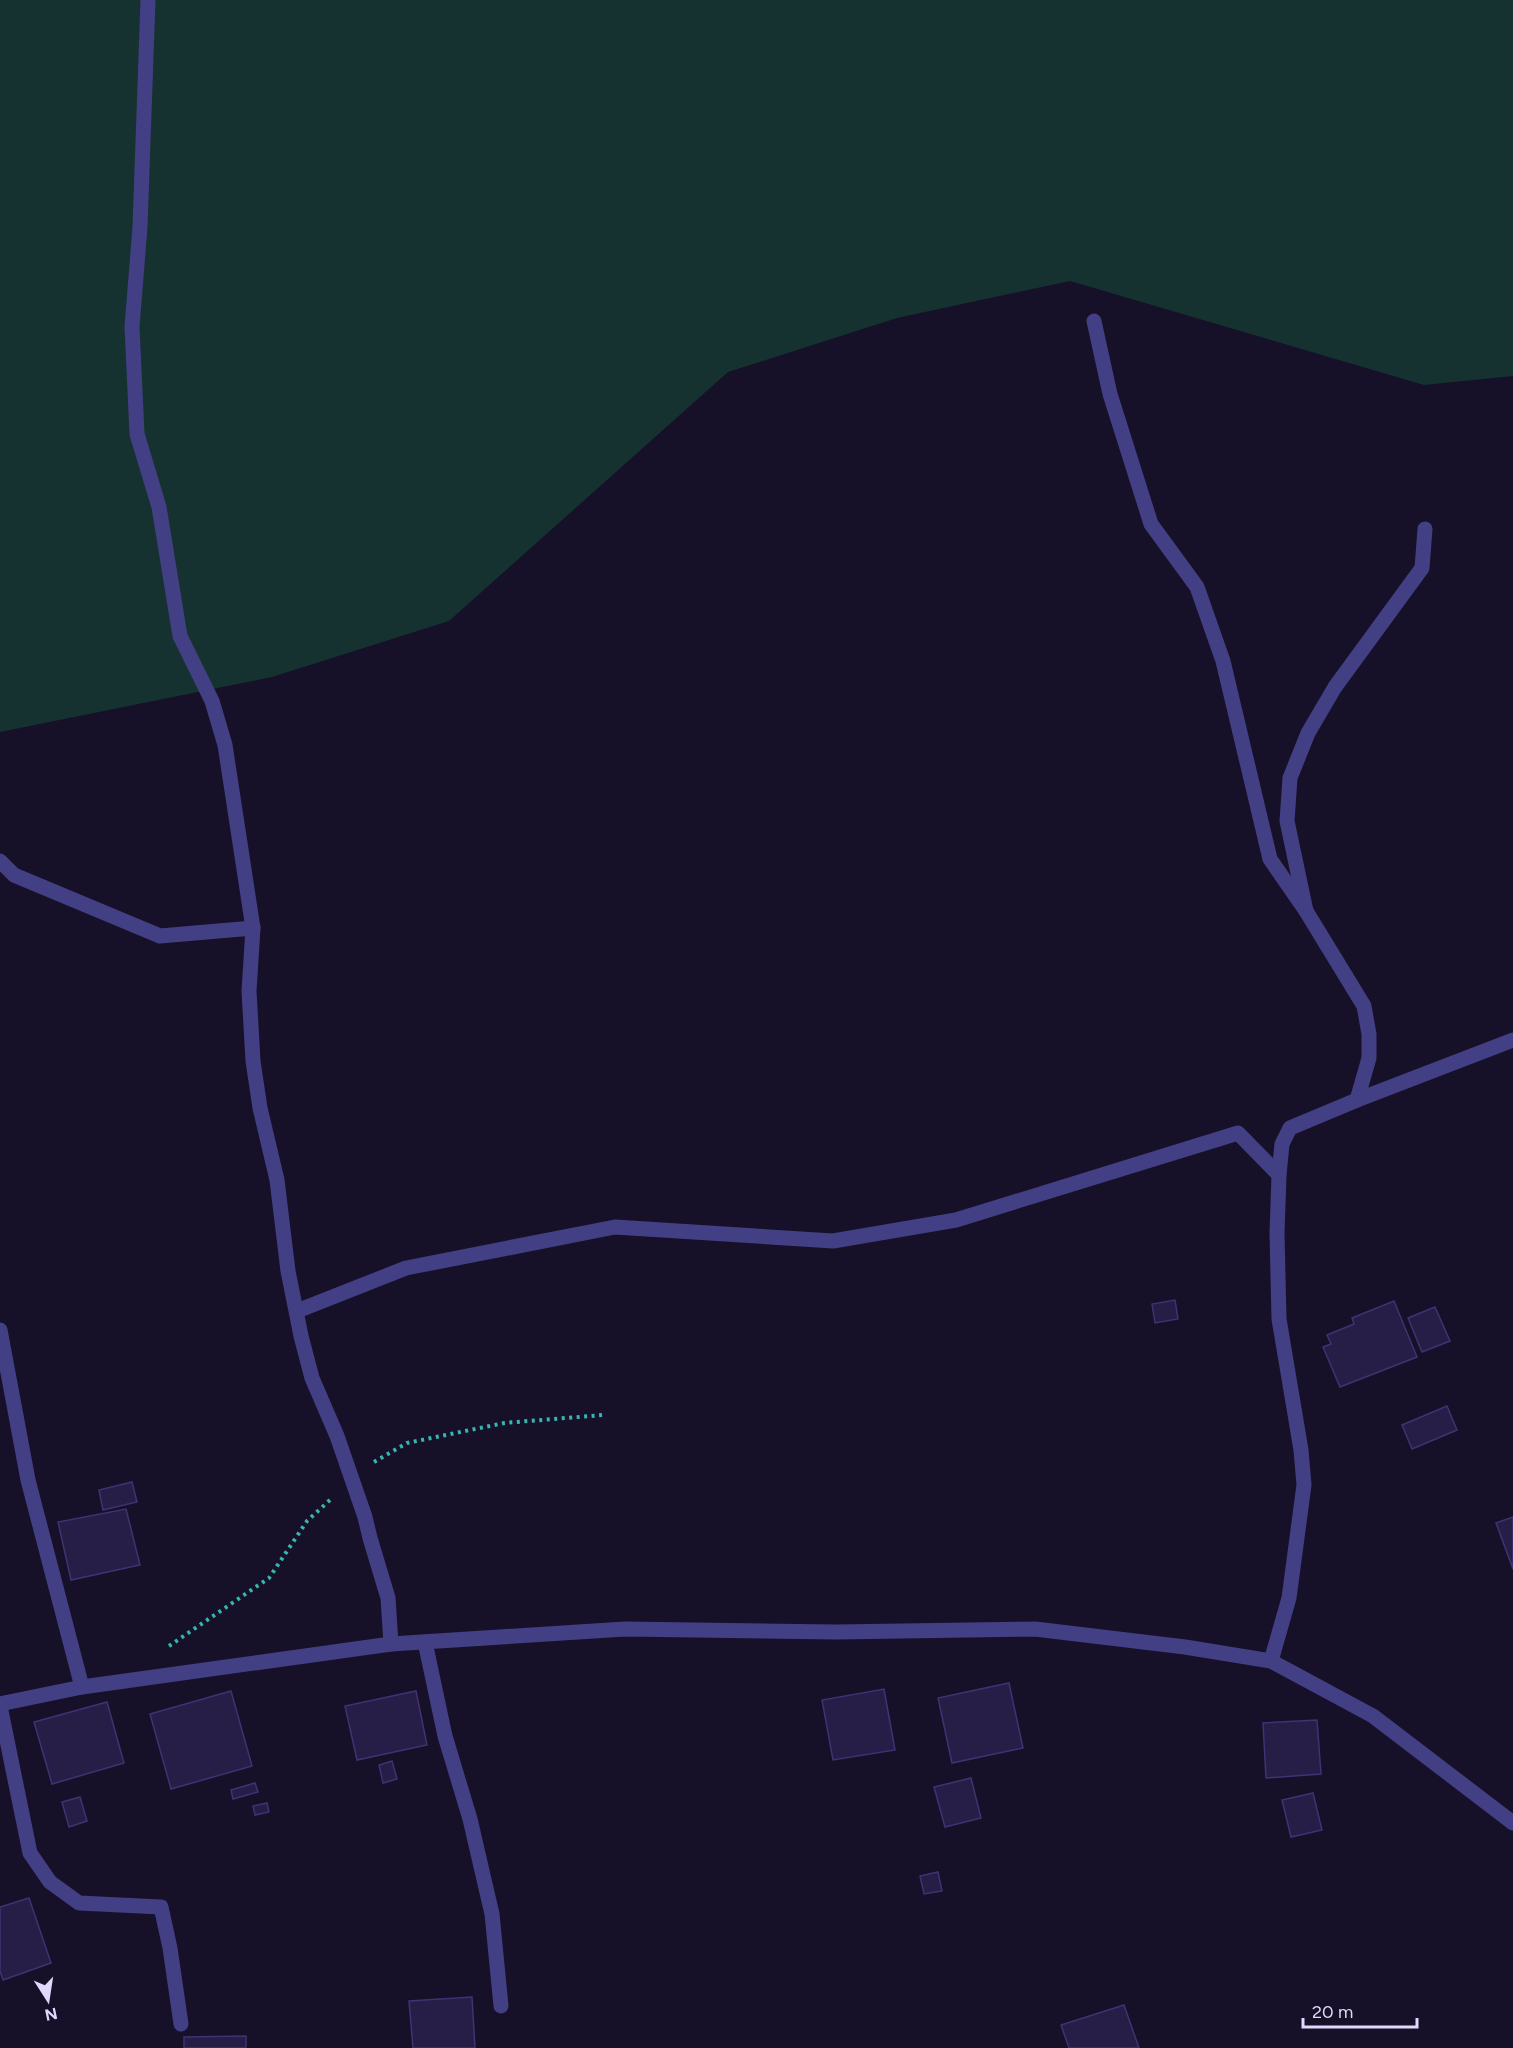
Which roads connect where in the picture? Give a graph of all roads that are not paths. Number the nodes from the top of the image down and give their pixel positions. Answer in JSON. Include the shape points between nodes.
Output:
{"nodes":[{"id":1,"x":148,"y":0,"type":"edge"},
{"id":2,"x":1094,"y":321,"type":"dead end"},
{"id":3,"x":1425,"y":529,"type":"dead end"},
{"id":4,"x":0,"y":861,"type":"edge"},
{"id":5,"x":1306,"y":911,"type":"junction"},
{"id":6,"x":254,"y":928,"type":"junction"},
{"id":7,"x":1513,"y":1040,"type":"edge"},
{"id":8,"x":1357,"y":1100,"type":"junction"},
{"id":9,"x":1278,"y":1175,"type":"junction"},
{"id":10,"x":297,"y":1311,"type":"junction"},
{"id":11,"x":0,"y":1330,"type":"edge"},
{"id":12,"x":425,"y":1642,"type":"junction"},
{"id":13,"x":391,"y":1644,"type":"junction"},
{"id":14,"x":1271,"y":1661,"type":"junction"},
{"id":15,"x":82,"y":1687,"type":"junction"},
{"id":16,"x":0,"y":1705,"type":"edge"},
{"id":17,"x":1513,"y":1823,"type":"edge"},
{"id":18,"x":501,"y":2006,"type":"dead end"},
{"id":19,"x":181,"y":2024,"type":"dead end"}],
"edges":[{"from":1,"to":6,"type":"street","via":[[140,227],[132,327],[137,434],[159,507],[180,636],[212,701],[225,745]]},
{"from":2,"to":5,"type":"street","via":[[1110,394],[1151,524],[1197,587],[1222,661],[1270,859]]},
{"from":3,"to":5,"type":"street","via":[[1422,568],[1335,687],[1308,733],[1290,778],[1287,821]]},
{"from":4,"to":6,"type":"street","via":[[14,875],[160,936]]},
{"from":5,"to":8,"type":"street","via":[[1364,1006],[1369,1058]]},
{"from":6,"to":10,"type":"street","via":[[249,991],[253,1061],[277,1180]]},
{"from":7,"to":8,"type":"street"},
{"from":8,"to":9,"type":"street","via":[[1290,1128],[1282,1144]]},
{"from":9,"to":10,"type":"street","via":[[1238,1133],[956,1220],[833,1241],[615,1227],[406,1268]]},
{"from":9,"to":14,"type":"street","via":[[1281,1344],[1304,1485],[1289,1598]]},
{"from":10,"to":13,"type":"street","via":[[312,1378],[359,1497],[388,1598]]},
{"from":11,"to":15,"type":"street","via":[[28,1480]]},
{"from":12,"to":13,"type":"street"},
{"from":12,"to":14,"type":"street","via":[[625,1629],[1035,1629]]},
{"from":12,"to":18,"type":"street","via":[[445,1736],[492,1914]]},
{"from":13,"to":15,"type":"street"},
{"from":14,"to":17,"type":"street","via":[[1373,1716]]},
{"from":15,"to":16,"type":"street"},
{"from":16,"to":19,"type":"street","via":[[30,1853],[50,1882],[79,1902],[162,1907]]}]}
